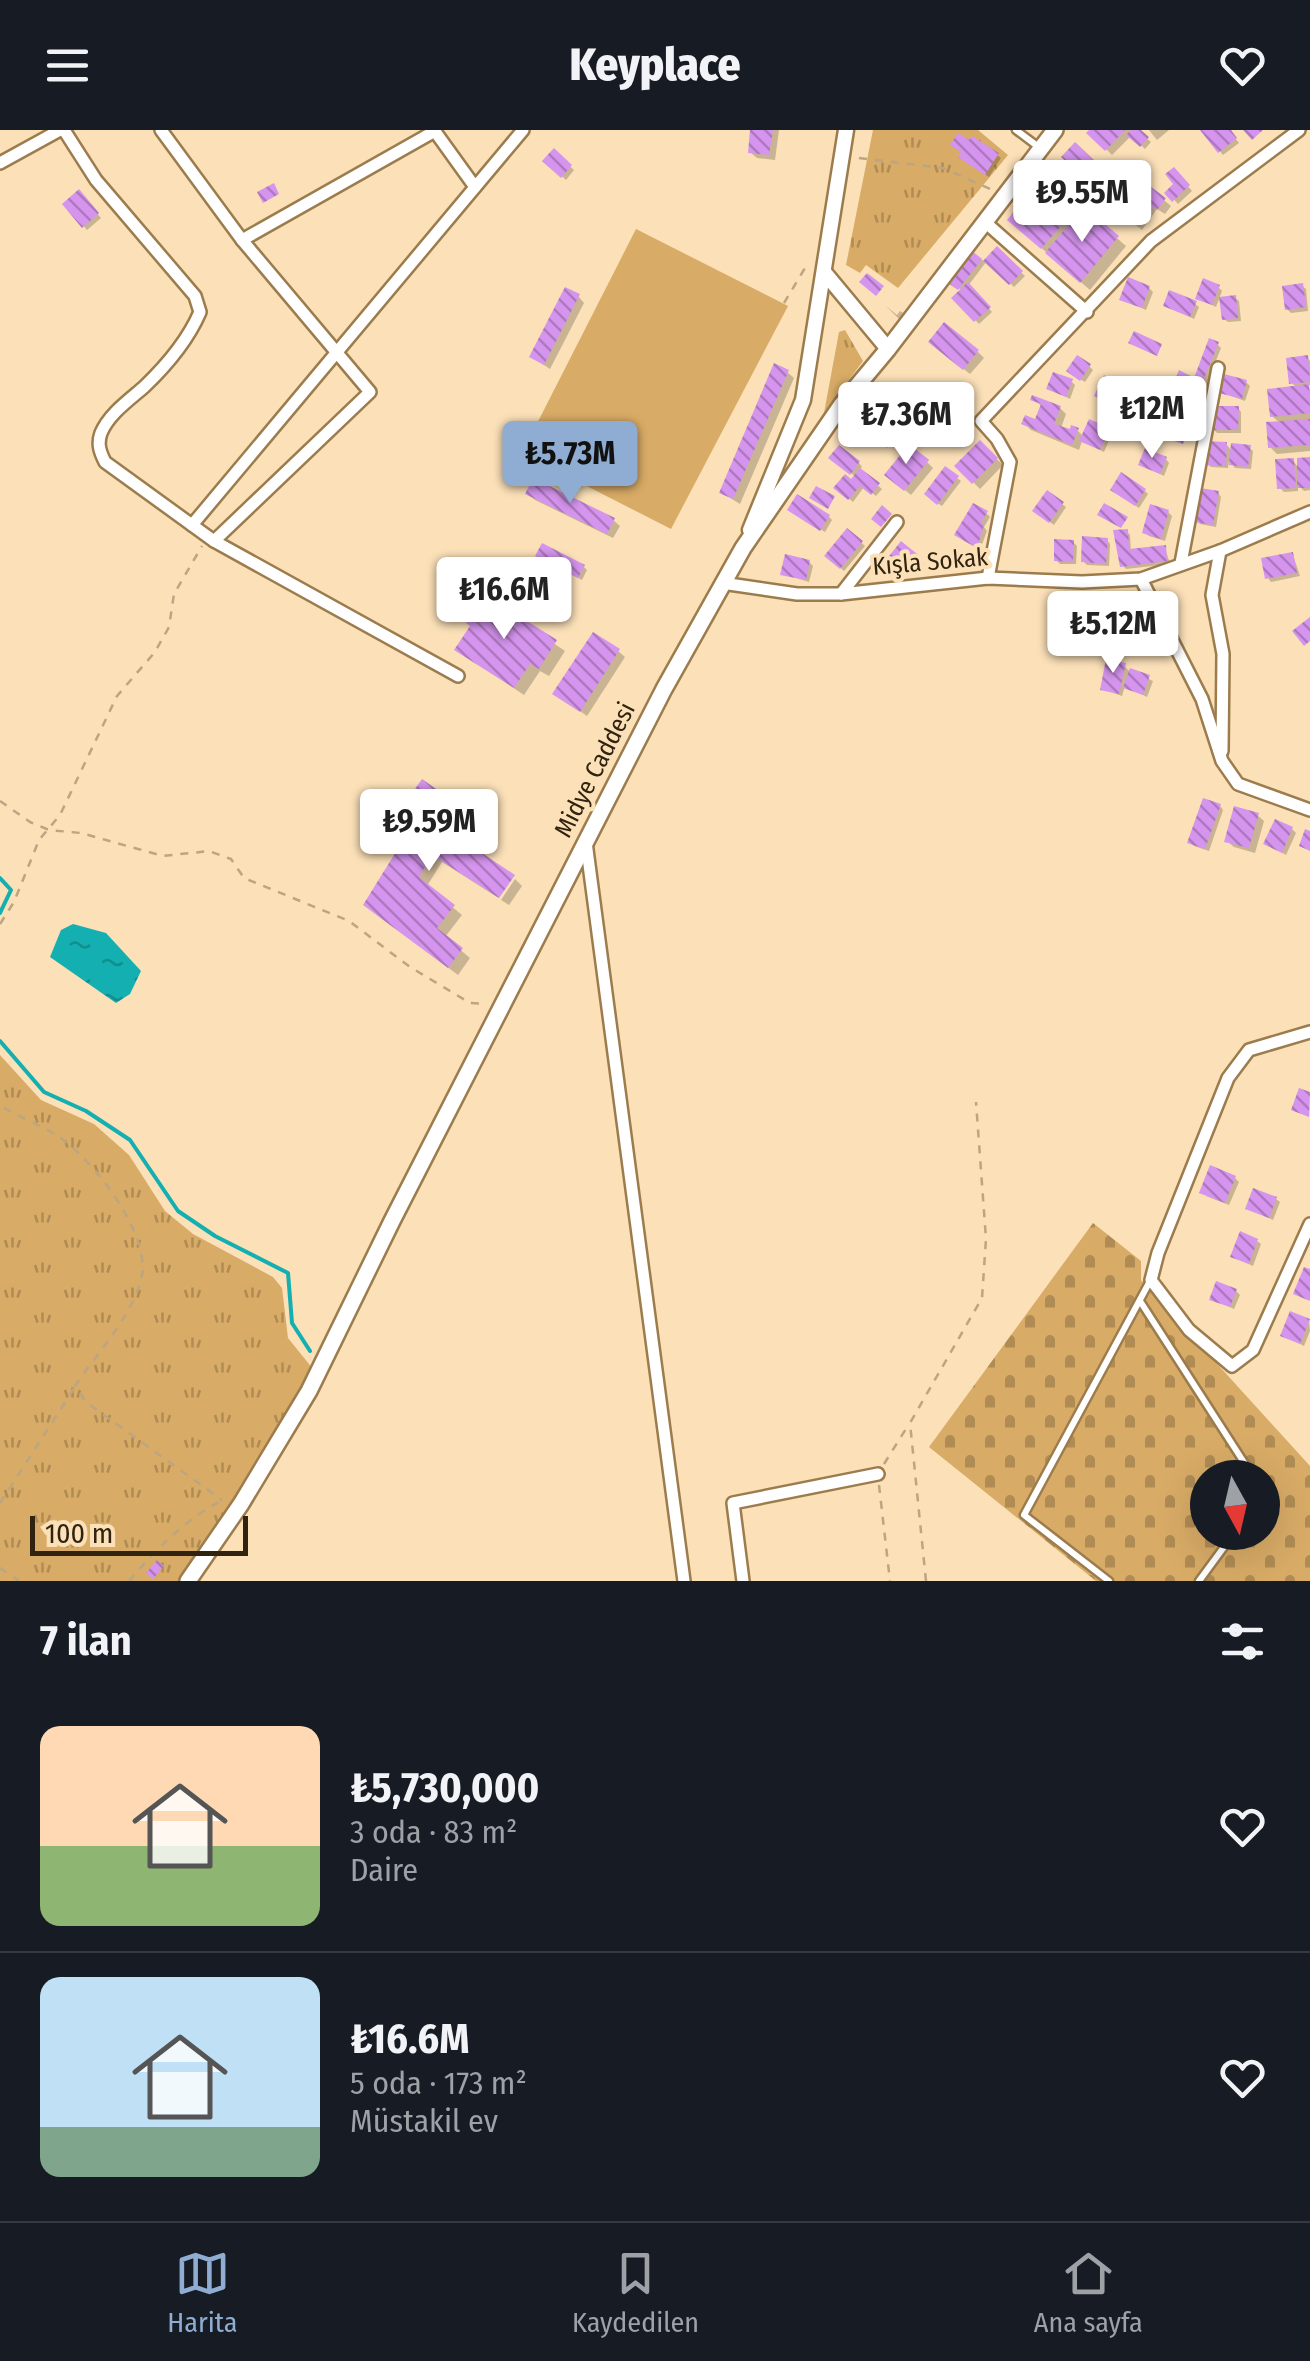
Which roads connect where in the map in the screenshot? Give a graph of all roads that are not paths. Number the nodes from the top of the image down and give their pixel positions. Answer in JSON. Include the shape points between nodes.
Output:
{"nodes":[{"id":1,"x":62,"y":130,"type":"edge"},
{"id":2,"x":161,"y":130,"type":"edge"},
{"id":3,"x":523,"y":130,"type":"edge"},
{"id":4,"x":846,"y":130,"type":"edge"},
{"id":5,"x":1016,"y":130,"type":"edge"},
{"id":6,"x":1055,"y":130,"type":"edge"},
{"id":7,"x":1298,"y":130,"type":"edge"},
{"id":8,"x":434,"y":131,"type":"edge"},
{"id":9,"x":1040,"y":149,"type":"junction"},
{"id":10,"x":0,"y":163,"type":"edge"},
{"id":11,"x":475,"y":188,"type":"junction"},
{"id":12,"x":985,"y":222,"type":"junction"},
{"id":13,"x":242,"y":240,"type":"junction"},
{"id":14,"x":824,"y":272,"type":"junction"},
{"id":15,"x":1087,"y":312,"type":"junction"},
{"id":16,"x":888,"y":349,"type":"junction"},
{"id":17,"x":336,"y":352,"type":"junction"},
{"id":18,"x":1218,"y":368,"type":"dead end"},
{"id":19,"x":1310,"y":512,"type":"edge"},
{"id":20,"x":897,"y":522,"type":"dead end"},
{"id":21,"x":192,"y":525,"type":"junction"},
{"id":22,"x":210,"y":538,"type":"junction"},
{"id":23,"x":743,"y":548,"type":"junction"},
{"id":24,"x":1220,"y":552,"type":"junction"},
{"id":25,"x":1181,"y":563,"type":"junction"},
{"id":26,"x":988,"y":578,"type":"junction"},
{"id":27,"x":1141,"y":579,"type":"junction"},
{"id":28,"x":722,"y":583,"type":"junction"},
{"id":29,"x":841,"y":594,"type":"junction"},
{"id":30,"x":458,"y":676,"type":"dead end"},
{"id":31,"x":1222,"y":761,"type":"junction"},
{"id":32,"x":1310,"y":810,"type":"edge"},
{"id":33,"x":586,"y":842,"type":"junction"},
{"id":34,"x":1310,"y":1032,"type":"edge"},
{"id":35,"x":1310,"y":1224,"type":"edge"},
{"id":36,"x":1151,"y":1280,"type":"junction"},
{"id":37,"x":1140,"y":1301,"type":"junction"},
{"id":38,"x":1242,"y":1460,"type":"edge"},
{"id":39,"x":878,"y":1474,"type":"road end"},
{"id":40,"x":1222,"y":1550,"type":"edge"},
{"id":41,"x":188,"y":1581,"type":"edge"},
{"id":42,"x":684,"y":1581,"type":"edge"},
{"id":43,"x":743,"y":1581,"type":"edge"},
{"id":44,"x":1110,"y":1581,"type":"edge"},
{"id":45,"x":1199,"y":1581,"type":"edge"}],
"edges":[{"from":1,"to":10,"type":"street"},
{"from":1,"to":21,"type":"street","via":[[195,296],[200,312],[192,332],[99,437],[104,462]]},
{"from":2,"to":13,"type":"street"},
{"from":3,"to":11,"type":"street"},
{"from":4,"to":14,"type":"street"},
{"from":5,"to":9,"type":"lane"},
{"from":6,"to":9,"type":"main road","name":"Midye Caddesi"},
{"from":7,"to":15,"type":"street","via":[[1151,242]]},
{"from":8,"to":11,"type":"street"},
{"from":8,"to":13,"type":"street"},
{"from":9,"to":12,"type":"main road","name":"Midye Caddesi"},
{"from":11,"to":17,"type":"street"},
{"from":12,"to":15,"type":"street"},
{"from":12,"to":16,"type":"main road","name":"Midye Caddesi"},
{"from":13,"to":17,"type":"street"},
{"from":14,"to":16,"type":"street"},
{"from":14,"to":23,"type":"street","via":[[803,400]]},
{"from":15,"to":26,"type":"street","via":[[980,420],[1010,462]]},
{"from":16,"to":23,"type":"main road","name":"Midye Caddesi","via":[[800,461]]},
{"from":17,"to":21,"type":"street"},
{"from":17,"to":22,"type":"street","via":[[370,392]]},
{"from":18,"to":25,"type":"street"},
{"from":19,"to":24,"type":"street","name":"Kışla Sokak"},
{"from":20,"to":29,"type":"street"},
{"from":21,"to":22,"type":"street"},
{"from":22,"to":30,"type":"street"},
{"from":23,"to":28,"type":"main road","name":"Midye Caddesi"},
{"from":24,"to":25,"type":"street","name":"Kışla Sokak"},
{"from":24,"to":31,"type":"street","via":[[1212,595],[1223,654]]},
{"from":25,"to":27,"type":"street","name":"Kışla Sokak"},
{"from":26,"to":27,"type":"street","name":"Kışla Sokak"},
{"from":26,"to":29,"type":"street","name":"Kışla Sokak"},
{"from":27,"to":31,"type":"street","via":[[1202,700]]},
{"from":28,"to":29,"type":"street","name":"Kışla Sokak"},
{"from":28,"to":33,"type":"main road","name":"Midye Caddesi"},
{"from":31,"to":32,"type":"street","via":[[1238,784]]},
{"from":33,"to":41,"type":"main road","name":"Midye Caddesi","via":[[308,1391]]},
{"from":33,"to":42,"type":"street"},
{"from":34,"to":36,"type":"street","via":[[1249,1050],[1228,1078]]},
{"from":35,"to":36,"type":"street","via":[[1253,1350],[1232,1366],[1190,1330]]},
{"from":36,"to":37,"type":"lane"},
{"from":37,"to":38,"type":"lane"},
{"from":37,"to":44,"type":"lane","via":[[1024,1515]]},
{"from":39,"to":43,"type":"street","via":[[733,1502]]},
{"from":40,"to":45,"type":"lane"}]}
